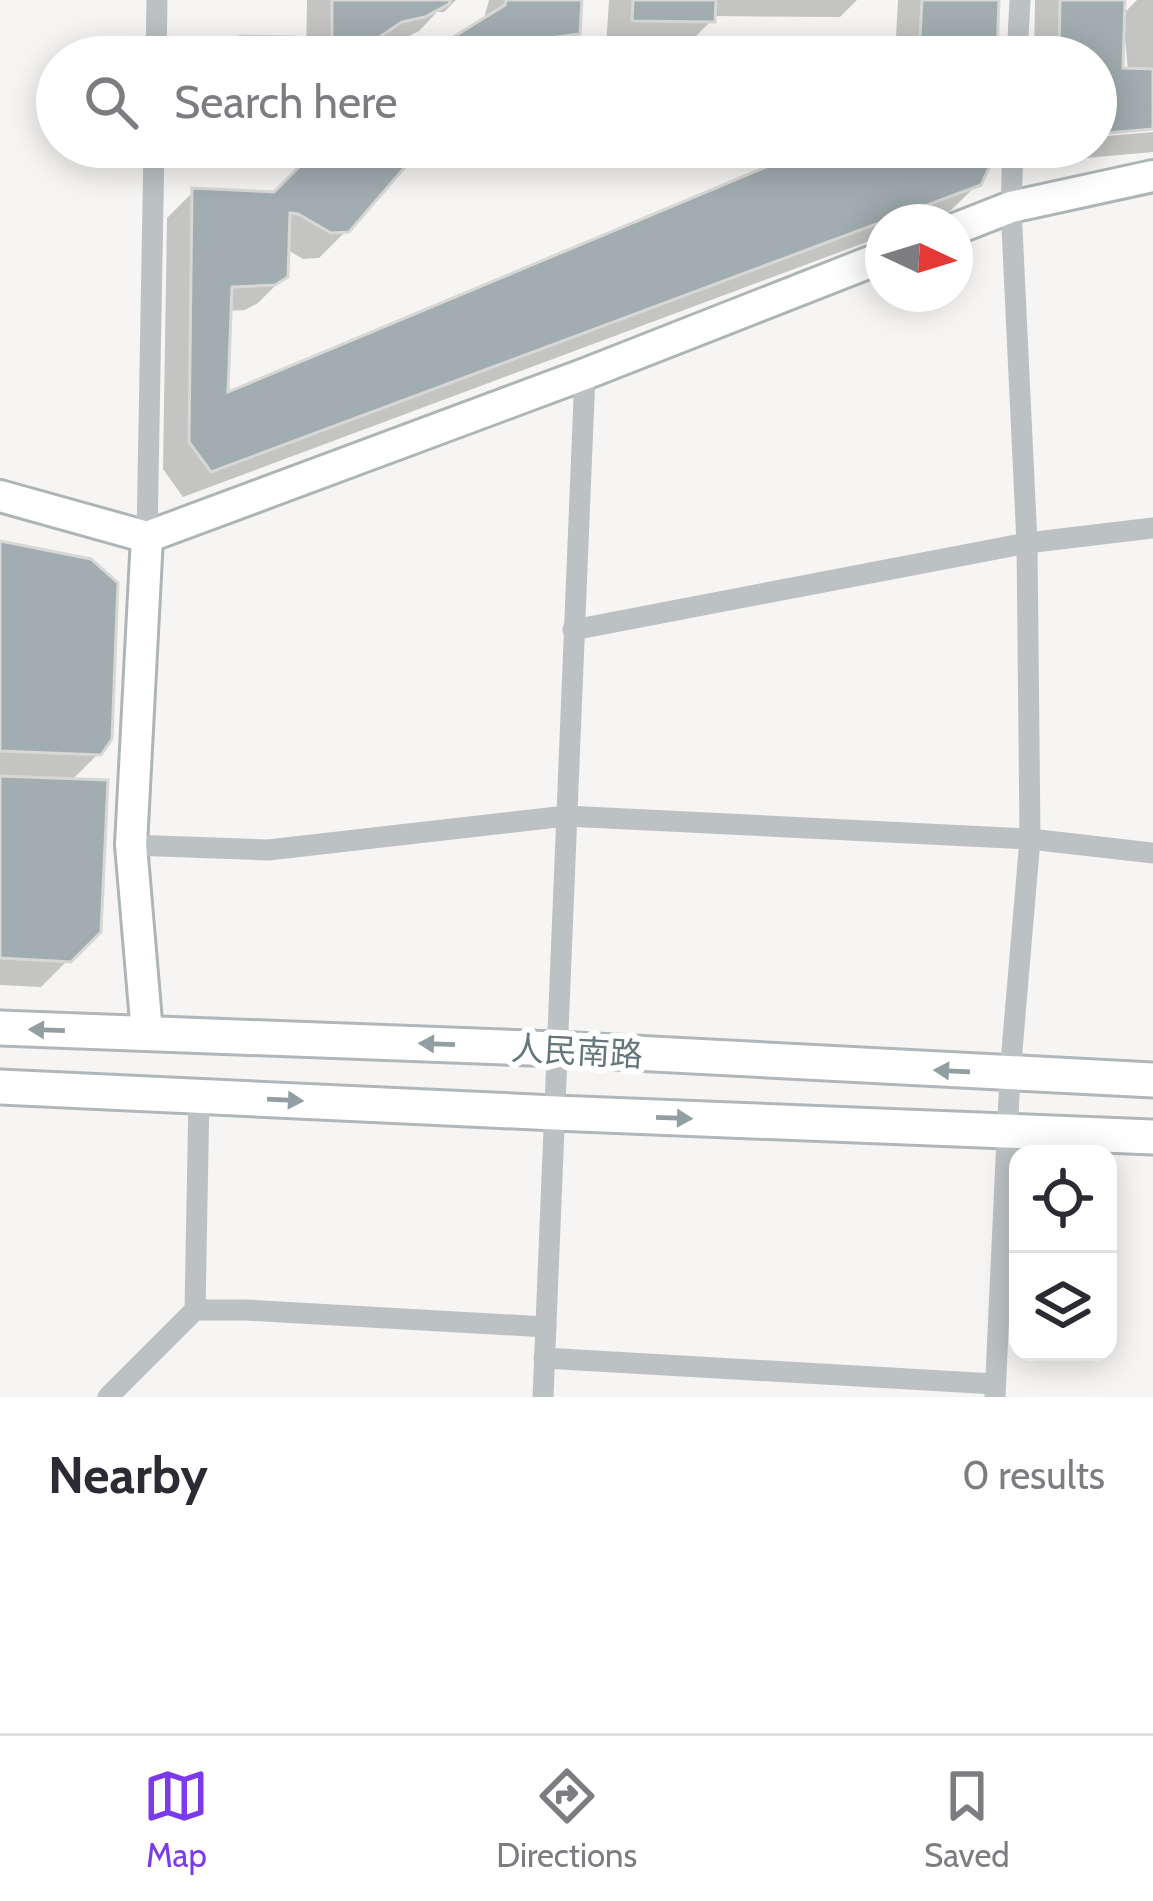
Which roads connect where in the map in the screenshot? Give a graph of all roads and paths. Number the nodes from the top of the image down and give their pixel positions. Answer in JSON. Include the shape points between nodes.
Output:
{"nodes":[{"id":1,"x":157,"y":0,"type":"edge"},
{"id":2,"x":1020,"y":0,"type":"edge"},
{"id":3,"x":156,"y":36,"type":"edge"},
{"id":4,"x":1018,"y":36,"type":"edge"},
{"id":5,"x":154,"y":168,"type":"edge"},
{"id":6,"x":1012,"y":168,"type":"edge"},
{"id":7,"x":1153,"y":176,"type":"edge"},
{"id":8,"x":1011,"y":207,"type":"junction"},
{"id":9,"x":973,"y":222,"type":"edge"},
{"id":10,"x":865,"y":264,"type":"edge"},
{"id":11,"x":585,"y":374,"type":"junction"},
{"id":12,"x":0,"y":496,"type":"edge"},
{"id":13,"x":1153,"y":528,"type":"edge"},
{"id":14,"x":147,"y":537,"type":"junction"},
{"id":15,"x":1028,"y":543,"type":"junction"},
{"id":16,"x":573,"y":630,"type":"junction"},
{"id":17,"x":566,"y":815,"type":"junction"},
{"id":18,"x":1030,"y":839,"type":"junction"},
{"id":19,"x":131,"y":845,"type":"junction"},
{"id":20,"x":1153,"y":854,"type":"edge"},
{"id":21,"x":0,"y":1028,"type":"edge"},
{"id":22,"x":147,"y":1033,"type":"junction"},
{"id":23,"x":557,"y":1049,"type":"junction"},
{"id":24,"x":1010,"y":1074,"type":"junction"},
{"id":25,"x":1153,"y":1080,"type":"edge"},
{"id":26,"x":0,"y":1087,"type":"edge"},
{"id":27,"x":200,"y":1096,"type":"junction"},
{"id":28,"x":554,"y":1113,"type":"junction"},
{"id":29,"x":1007,"y":1131,"type":"junction"},
{"id":30,"x":1153,"y":1137,"type":"edge"},
{"id":31,"x":195,"y":1310,"type":"junction"},
{"id":32,"x":546,"y":1327,"type":"junction"},
{"id":33,"x":544,"y":1358,"type":"junction"},
{"id":34,"x":995,"y":1391,"type":"edge"},
{"id":35,"x":108,"y":1397,"type":"edge"},
{"id":36,"x":543,"y":1397,"type":"edge"}],
"edges":[{"from":1,"to":3,"type":"street"},
{"from":2,"to":4,"type":"street"},
{"from":5,"to":14,"type":"street"},
{"from":6,"to":8,"type":"street"},
{"from":7,"to":8,"type":"street"},
{"from":8,"to":9,"type":"street"},
{"from":8,"to":15,"type":"street"},
{"from":10,"to":11,"type":"street"},
{"from":11,"to":14,"type":"street"},
{"from":11,"to":16,"type":"street"},
{"from":12,"to":14,"type":"street"},
{"from":13,"to":15,"type":"street"},
{"from":14,"to":19,"type":"street"},
{"from":15,"to":16,"type":"street"},
{"from":15,"to":18,"type":"street"},
{"from":16,"to":17,"type":"street"},
{"from":17,"to":18,"type":"street"},
{"from":17,"to":19,"type":"street","via":[[268,850]]},
{"from":17,"to":23,"type":"street"},
{"from":18,"to":20,"type":"street"},
{"from":18,"to":24,"type":"street"},
{"from":19,"to":22,"type":"street"},
{"from":22,"to":21,"type":"main road","name":"人民南路","one_way":true},
{"from":23,"to":22,"type":"main road","name":"人民南路","one_way":true},
{"from":24,"to":23,"type":"main road","name":"人民南路","one_way":true},
{"from":23,"to":28,"type":"street"},
{"from":24,"to":25,"type":"main road","name":"人民南路"},
{"from":24,"to":29,"type":"street"},
{"from":26,"to":27,"type":"main road","name":"人民南路"},
{"from":27,"to":28,"type":"main road","name":"人民南路","one_way":true},
{"from":27,"to":31,"type":"street"},
{"from":28,"to":29,"type":"main road","name":"人民南路","one_way":true},
{"from":28,"to":32,"type":"street"},
{"from":29,"to":30,"type":"main road","name":"人民南路"},
{"from":29,"to":34,"type":"street"},
{"from":31,"to":32,"type":"street"},
{"from":31,"to":35,"type":"street"},
{"from":32,"to":33,"type":"street"},
{"from":33,"to":34,"type":"street"},
{"from":33,"to":36,"type":"street"}]}
